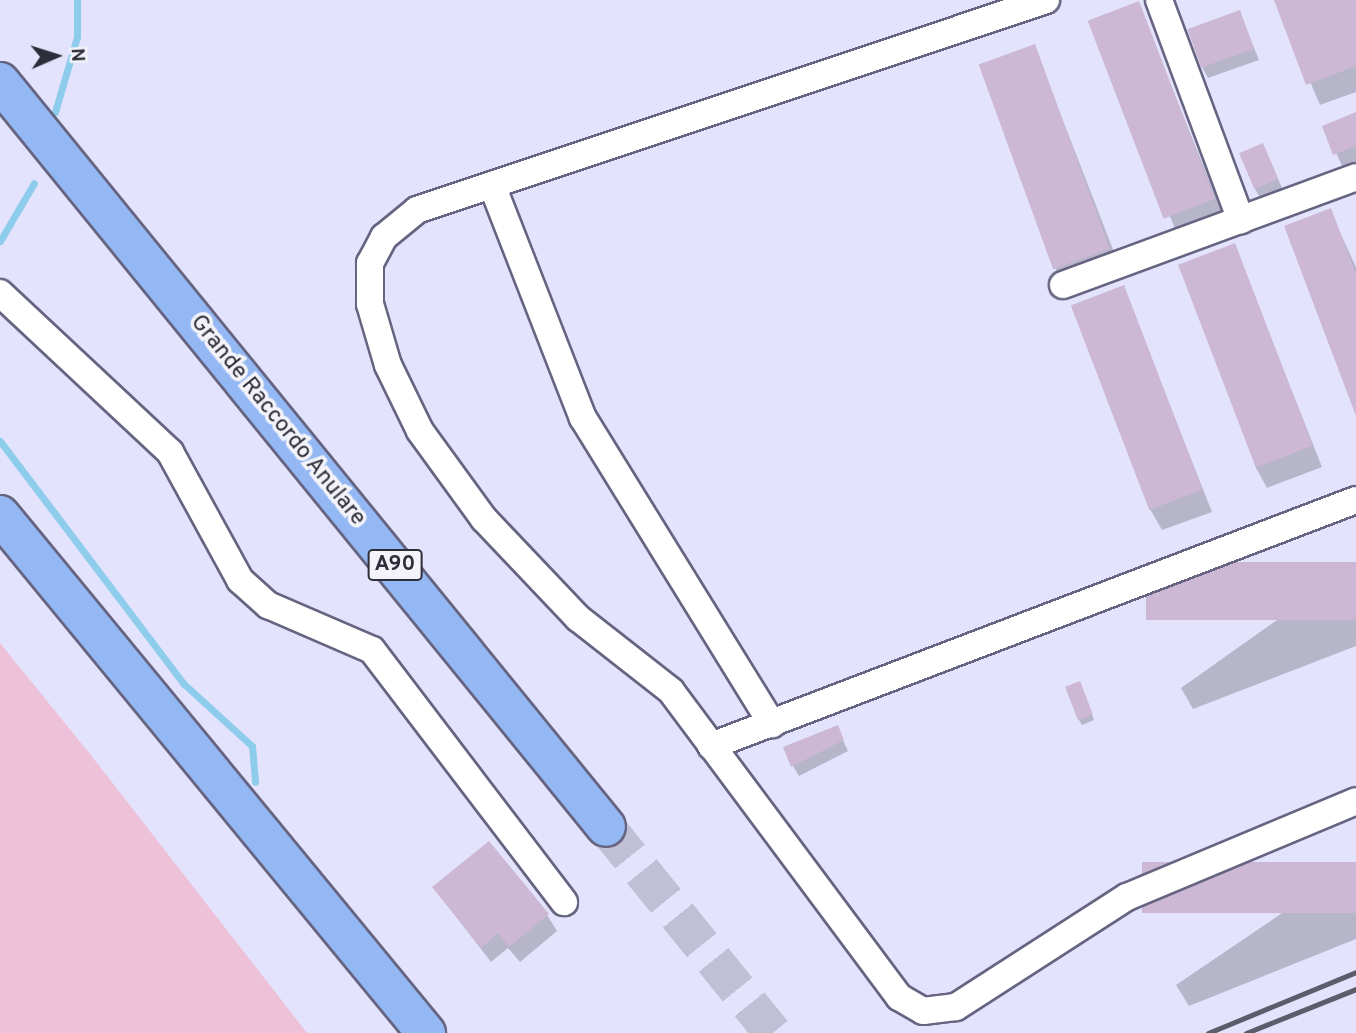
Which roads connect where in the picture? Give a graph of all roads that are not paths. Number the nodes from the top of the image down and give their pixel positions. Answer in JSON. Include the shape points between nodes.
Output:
{"nodes":[{"id":1,"x":1046,"y":0,"type":"edge"},
{"id":2,"x":1159,"y":0,"type":"edge"},
{"id":3,"x":0,"y":82,"type":"edge"},
{"id":4,"x":1356,"y":177,"type":"edge"},
{"id":5,"x":492,"y":185,"type":"junction"},
{"id":6,"x":1241,"y":220,"type":"junction"},
{"id":7,"x":1063,"y":285,"type":"dead end"},
{"id":8,"x":0,"y":293,"type":"edge"},
{"id":9,"x":1356,"y":500,"type":"edge"},
{"id":10,"x":0,"y":515,"type":"edge"},
{"id":11,"x":772,"y":724,"type":"junction"},
{"id":12,"x":711,"y":746,"type":"junction"},
{"id":13,"x":1356,"y":801,"type":"edge"},
{"id":14,"x":607,"y":827,"type":"tunnel mouth"},
{"id":15,"x":564,"y":902,"type":"dead end"},
{"id":16,"x":426,"y":1033,"type":"edge"}],
"edges":[{"from":1,"to":5,"type":"lane"},
{"from":2,"to":6,"type":"lane"},
{"from":3,"to":14,"type":"highway","name":"Grande Raccordo Anulare","number":"A90"},
{"from":4,"to":6,"type":"lane"},
{"from":5,"to":11,"type":"lane","via":[[583,418]]},
{"from":5,"to":12,"type":"lane","via":[[417,210],[384,237],[370,264],[370,304],[388,365],[420,431],[484,519],[578,618],[671,691]]},
{"from":6,"to":7,"type":"lane"},
{"from":8,"to":15,"type":"lane","via":[[170,452],[240,580],[268,604],[372,650]]},
{"from":9,"to":11,"type":"lane"},
{"from":10,"to":16,"type":"highway"},
{"from":11,"to":12,"type":"lane"},
{"from":12,"to":13,"type":"lane","via":[[899,997],[923,1011],[956,1007],[1127,897]]}]}
